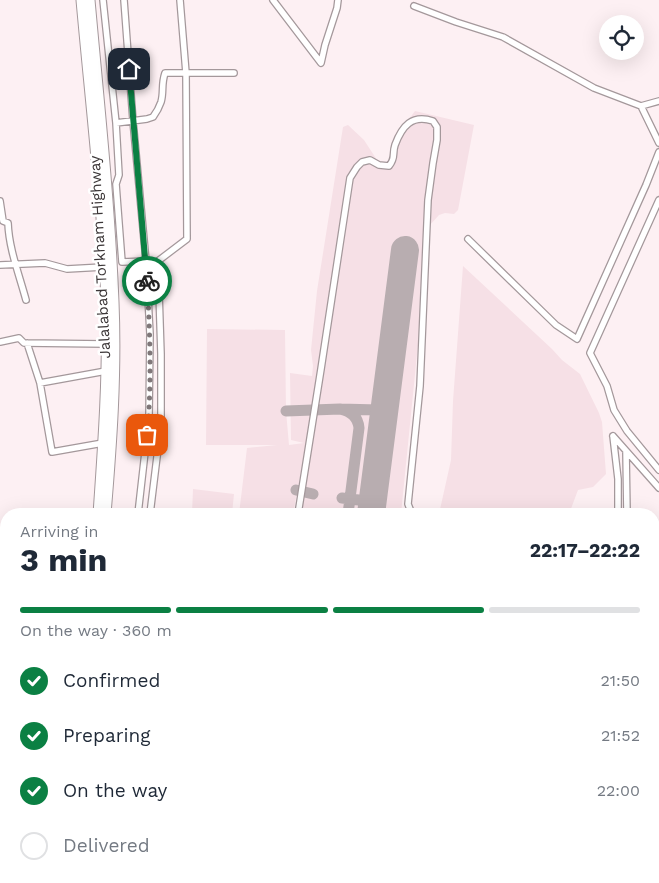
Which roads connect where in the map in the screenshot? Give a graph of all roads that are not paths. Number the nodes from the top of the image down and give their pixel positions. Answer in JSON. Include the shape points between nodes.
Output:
{"nodes":[{"id":1,"x":81,"y":0,"type":"edge"},
{"id":2,"x":90,"y":0,"type":"edge"},
{"id":3,"x":103,"y":0,"type":"edge"},
{"id":4,"x":124,"y":0,"type":"edge"},
{"id":5,"x":180,"y":0,"type":"edge"},
{"id":6,"x":273,"y":0,"type":"edge"},
{"id":7,"x":338,"y":0,"type":"edge"},
{"id":8,"x":414,"y":6,"type":"dead end"},
{"id":9,"x":186,"y":73,"type":"junction"},
{"id":10,"x":234,"y":73,"type":"dead end"},
{"id":11,"x":659,"y":100,"type":"edge"},
{"id":12,"x":641,"y":106,"type":"junction"},
{"id":13,"x":133,"y":121,"type":"junction"},
{"id":14,"x":116,"y":123,"type":"junction"},
{"id":15,"x":659,"y":143,"type":"edge"},
{"id":16,"x":659,"y":152,"type":"edge"},
{"id":17,"x":659,"y":200,"type":"edge"},
{"id":18,"x":0,"y":201,"type":"edge"},
{"id":19,"x":2,"y":221,"type":"edge"},
{"id":20,"x":468,"y":240,"type":"dead end"},
{"id":21,"x":146,"y":261,"type":"junction"},
{"id":22,"x":16,"y":264,"type":"junction"},
{"id":23,"x":0,"y":265,"type":"edge"},
{"id":24,"x":103,"y":267,"type":"junction"},
{"id":25,"x":26,"y":300,"type":"dead end"},
{"id":26,"x":0,"y":342,"type":"edge"},
{"id":27,"x":27,"y":343,"type":"junction"},
{"id":28,"x":106,"y":344,"type":"junction"},
{"id":29,"x":106,"y":371,"type":"junction"},
{"id":30,"x":40,"y":383,"type":"junction"},
{"id":31,"x":103,"y":442,"type":"junction"},
{"id":32,"x":626,"y":450,"type":"junction"},
{"id":33,"x":659,"y":470,"type":"edge"},
{"id":34,"x":659,"y":488,"type":"edge"},
{"id":35,"x":98,"y":508,"type":"edge"},
{"id":36,"x":106,"y":508,"type":"edge"},
{"id":37,"x":139,"y":508,"type":"edge"},
{"id":38,"x":151,"y":508,"type":"edge"},
{"id":39,"x":299,"y":508,"type":"edge"},
{"id":40,"x":410,"y":508,"type":"edge"},
{"id":41,"x":618,"y":508,"type":"edge"},
{"id":42,"x":627,"y":508,"type":"edge"}],
"edges":[{"from":1,"to":24,"type":"highway","name":"Jalalabad Torkham Highway"},
{"from":2,"to":36,"type":"highway","via":[[114,302],[114,373]]},
{"from":3,"to":14,"type":"street"},
{"from":4,"to":13,"type":"street"},
{"from":5,"to":9,"type":"street"},
{"from":6,"to":7,"type":"street","via":[[321,63]]},
{"from":8,"to":12,"type":"street","via":[[504,37],[594,88]]},
{"from":9,"to":10,"type":"street"},
{"from":9,"to":13,"type":"street","via":[[165,73],[162,100],[153,117]]},
{"from":9,"to":38,"type":"street","via":[[186,240],[158,261],[161,424]]},
{"from":11,"to":12,"type":"street"},
{"from":12,"to":15,"type":"street"},
{"from":13,"to":14,"type":"street"},
{"from":13,"to":21,"type":"street"},
{"from":14,"to":21,"type":"street","via":[[119,175],[116,184],[122,262]]},
{"from":16,"to":20,"type":"street","via":[[577,339],[556,325]]},
{"from":17,"to":33,"type":"street","via":[[590,353],[607,386],[614,410]]},
{"from":18,"to":19,"type":"street"},
{"from":19,"to":22,"type":"street","via":[[8,223]]},
{"from":21,"to":37,"type":"street","via":[[150,334],[149,417]]},
{"from":22,"to":23,"type":"street"},
{"from":22,"to":24,"type":"street","via":[[45,263],[67,269]]},
{"from":22,"to":25,"type":"street"},
{"from":24,"to":28,"type":"highway","name":"Jalalabad Torkham Highway"},
{"from":26,"to":27,"type":"street","via":[[19,338]]},
{"from":27,"to":28,"type":"street"},
{"from":27,"to":30,"type":"street"},
{"from":28,"to":29,"type":"highway","name":"Jalalabad Torkham Highway"},
{"from":29,"to":30,"type":"street"},
{"from":29,"to":31,"type":"highway","name":"Jalalabad Torkham Highway"},
{"from":30,"to":31,"type":"street","via":[[52,452]]},
{"from":31,"to":35,"type":"highway","name":"Jalalabad Torkham Highway"},
{"from":32,"to":34,"type":"street"},
{"from":32,"to":41,"type":"street","via":[[612,436]]},
{"from":32,"to":42,"type":"street"},
{"from":39,"to":40,"type":"street","via":[[350,178],[362,162],[370,160],[389,166],[406,124],[423,118],[433,121],[437,140],[428,200],[420,386]]}]}
